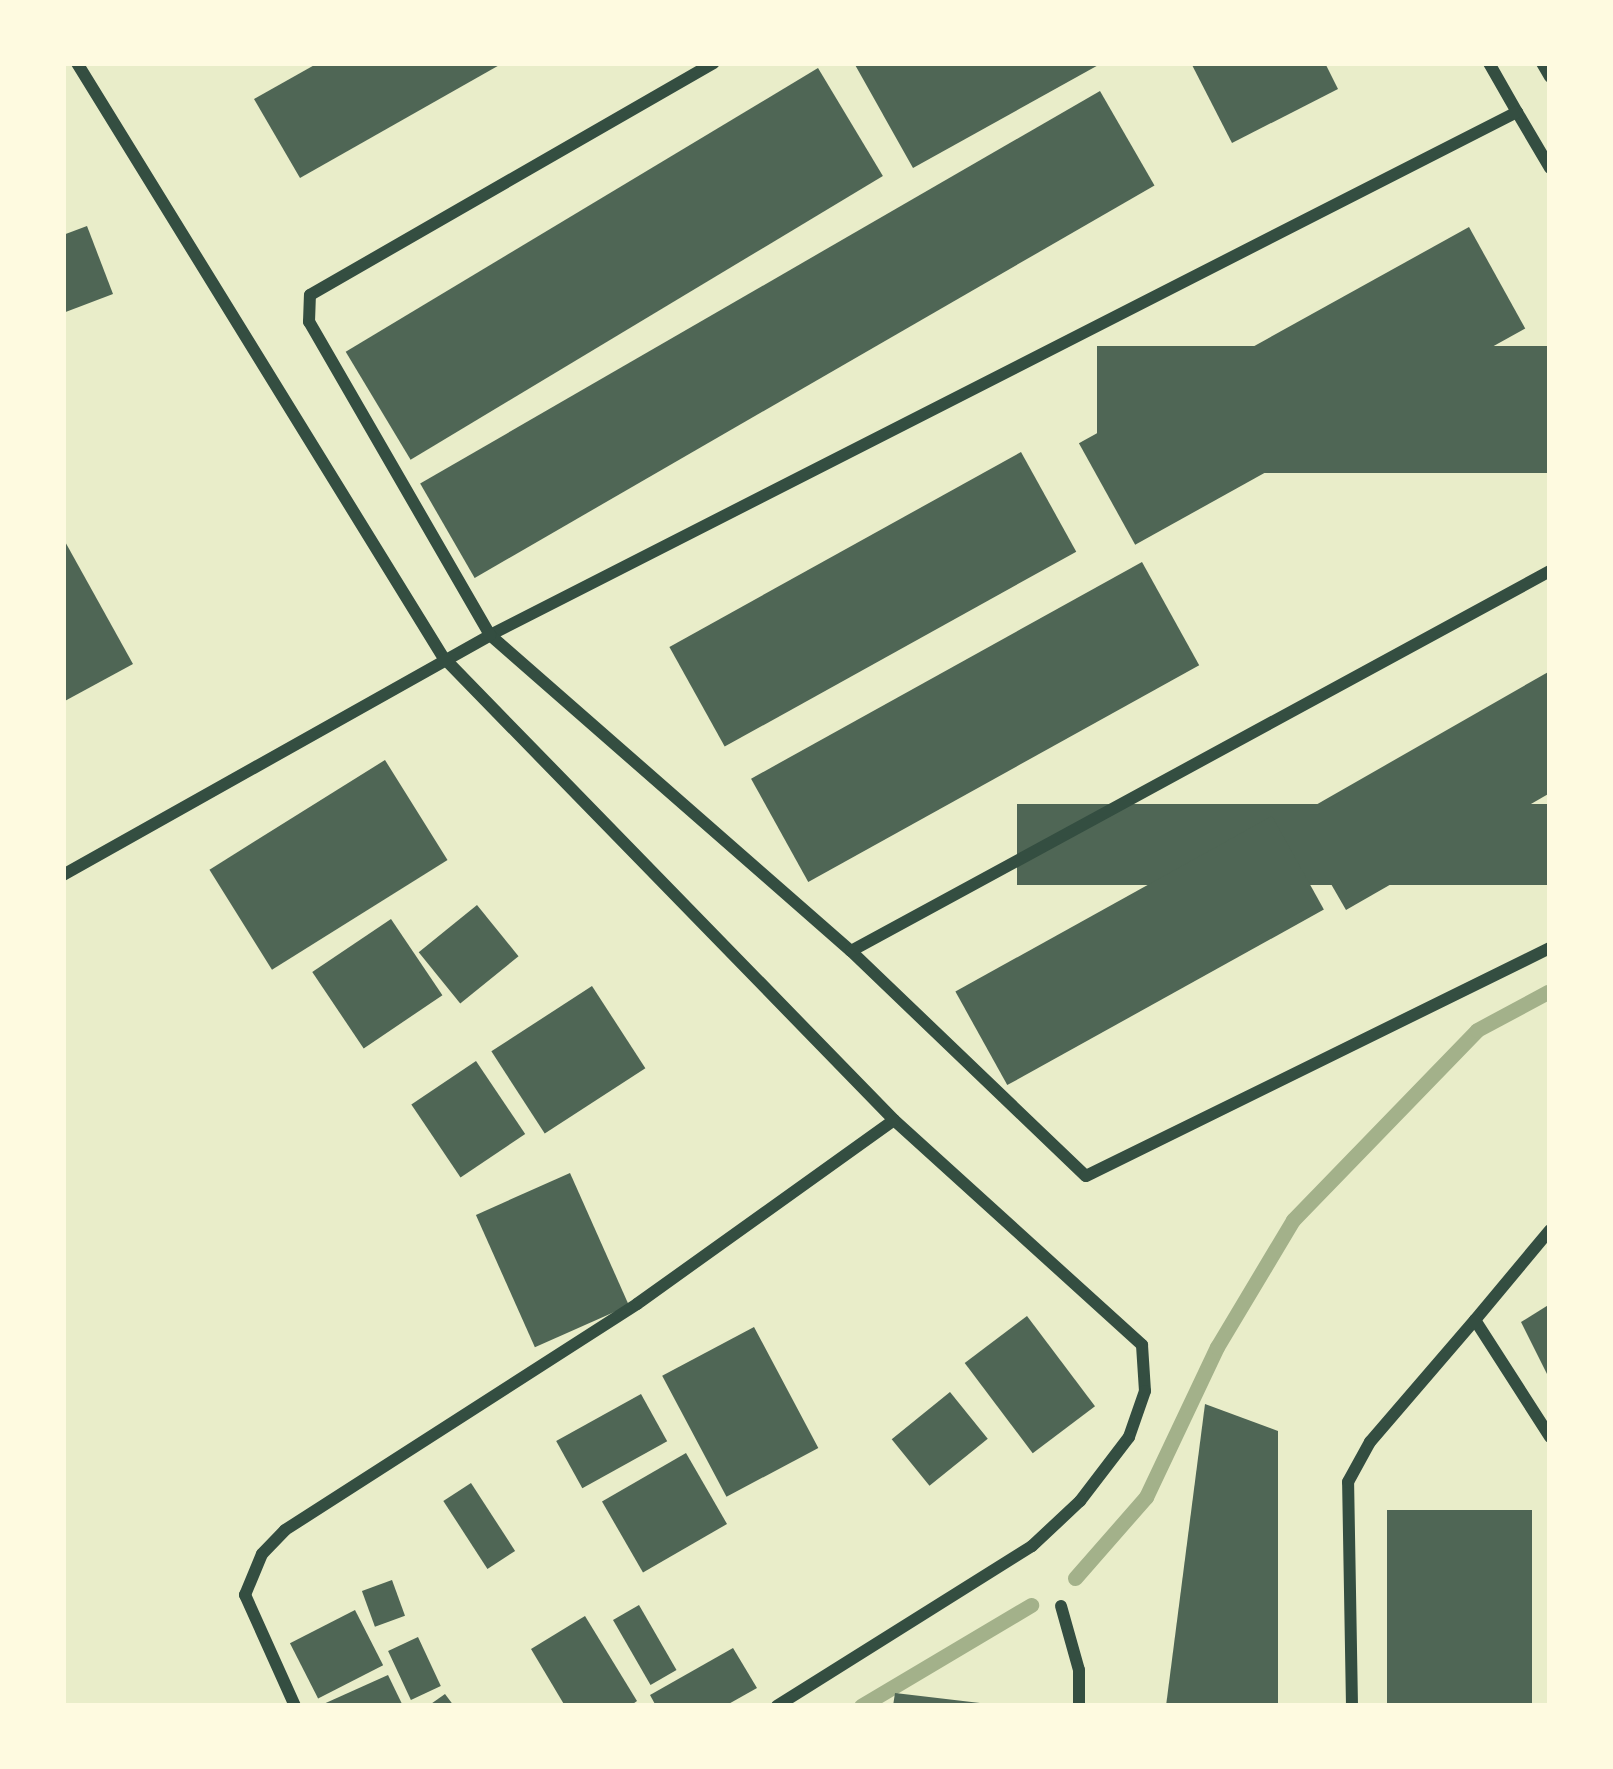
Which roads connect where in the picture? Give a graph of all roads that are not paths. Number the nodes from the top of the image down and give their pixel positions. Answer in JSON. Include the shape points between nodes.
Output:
{"nodes":[{"id":1,"x":77,"y":63,"type":"edge"},
{"id":2,"x":714,"y":63,"type":"edge"},
{"id":3,"x":1489,"y":63,"type":"edge"},
{"id":4,"x":1542,"y":63,"type":"edge"},
{"id":5,"x":1550,"y":77,"type":"edge"},
{"id":6,"x":1516,"y":112,"type":"junction"},
{"id":7,"x":1550,"y":168,"type":"edge"},
{"id":8,"x":1550,"y":571,"type":"edge"},
{"id":9,"x":490,"y":635,"type":"junction"},
{"id":10,"x":443,"y":657,"type":"junction"},
{"id":11,"x":63,"y":875,"type":"edge"},
{"id":12,"x":1550,"y":948,"type":"edge"},
{"id":13,"x":851,"y":951,"type":"junction"},
{"id":14,"x":894,"y":1120,"type":"junction"},
{"id":15,"x":1550,"y":1230,"type":"edge"},
{"id":16,"x":1475,"y":1320,"type":"junction"},
{"id":17,"x":1550,"y":1437,"type":"edge"},
{"id":18,"x":1061,"y":1606,"type":"dead end"},
{"id":19,"x":295,"y":1706,"type":"edge"},
{"id":20,"x":777,"y":1706,"type":"edge"},
{"id":21,"x":1079,"y":1706,"type":"edge"},
{"id":22,"x":1352,"y":1706,"type":"edge"}],
"edges":[{"from":1,"to":10,"type":"street"},
{"from":2,"to":9,"type":"street","via":[[310,295],[309,322]]},
{"from":3,"to":6,"type":"street"},
{"from":4,"to":5,"type":"street"},
{"from":6,"to":7,"type":"street"},
{"from":6,"to":9,"type":"street"},
{"from":8,"to":13,"type":"street"},
{"from":9,"to":10,"type":"street"},
{"from":9,"to":13,"type":"street"},
{"from":10,"to":11,"type":"street"},
{"from":10,"to":14,"type":"street"},
{"from":12,"to":13,"type":"street","via":[[1086,1176]]},
{"from":14,"to":19,"type":"street","via":[[637,1304],[285,1530],[262,1554],[244,1595]]},
{"from":14,"to":20,"type":"street","via":[[1142,1345],[1145,1391],[1129,1437],[1032,1546]]},
{"from":15,"to":16,"type":"street"},
{"from":16,"to":17,"type":"street"},
{"from":16,"to":22,"type":"street","via":[[1370,1442],[1348,1482]]},
{"from":18,"to":21,"type":"street","via":[[1079,1670]]}]}
